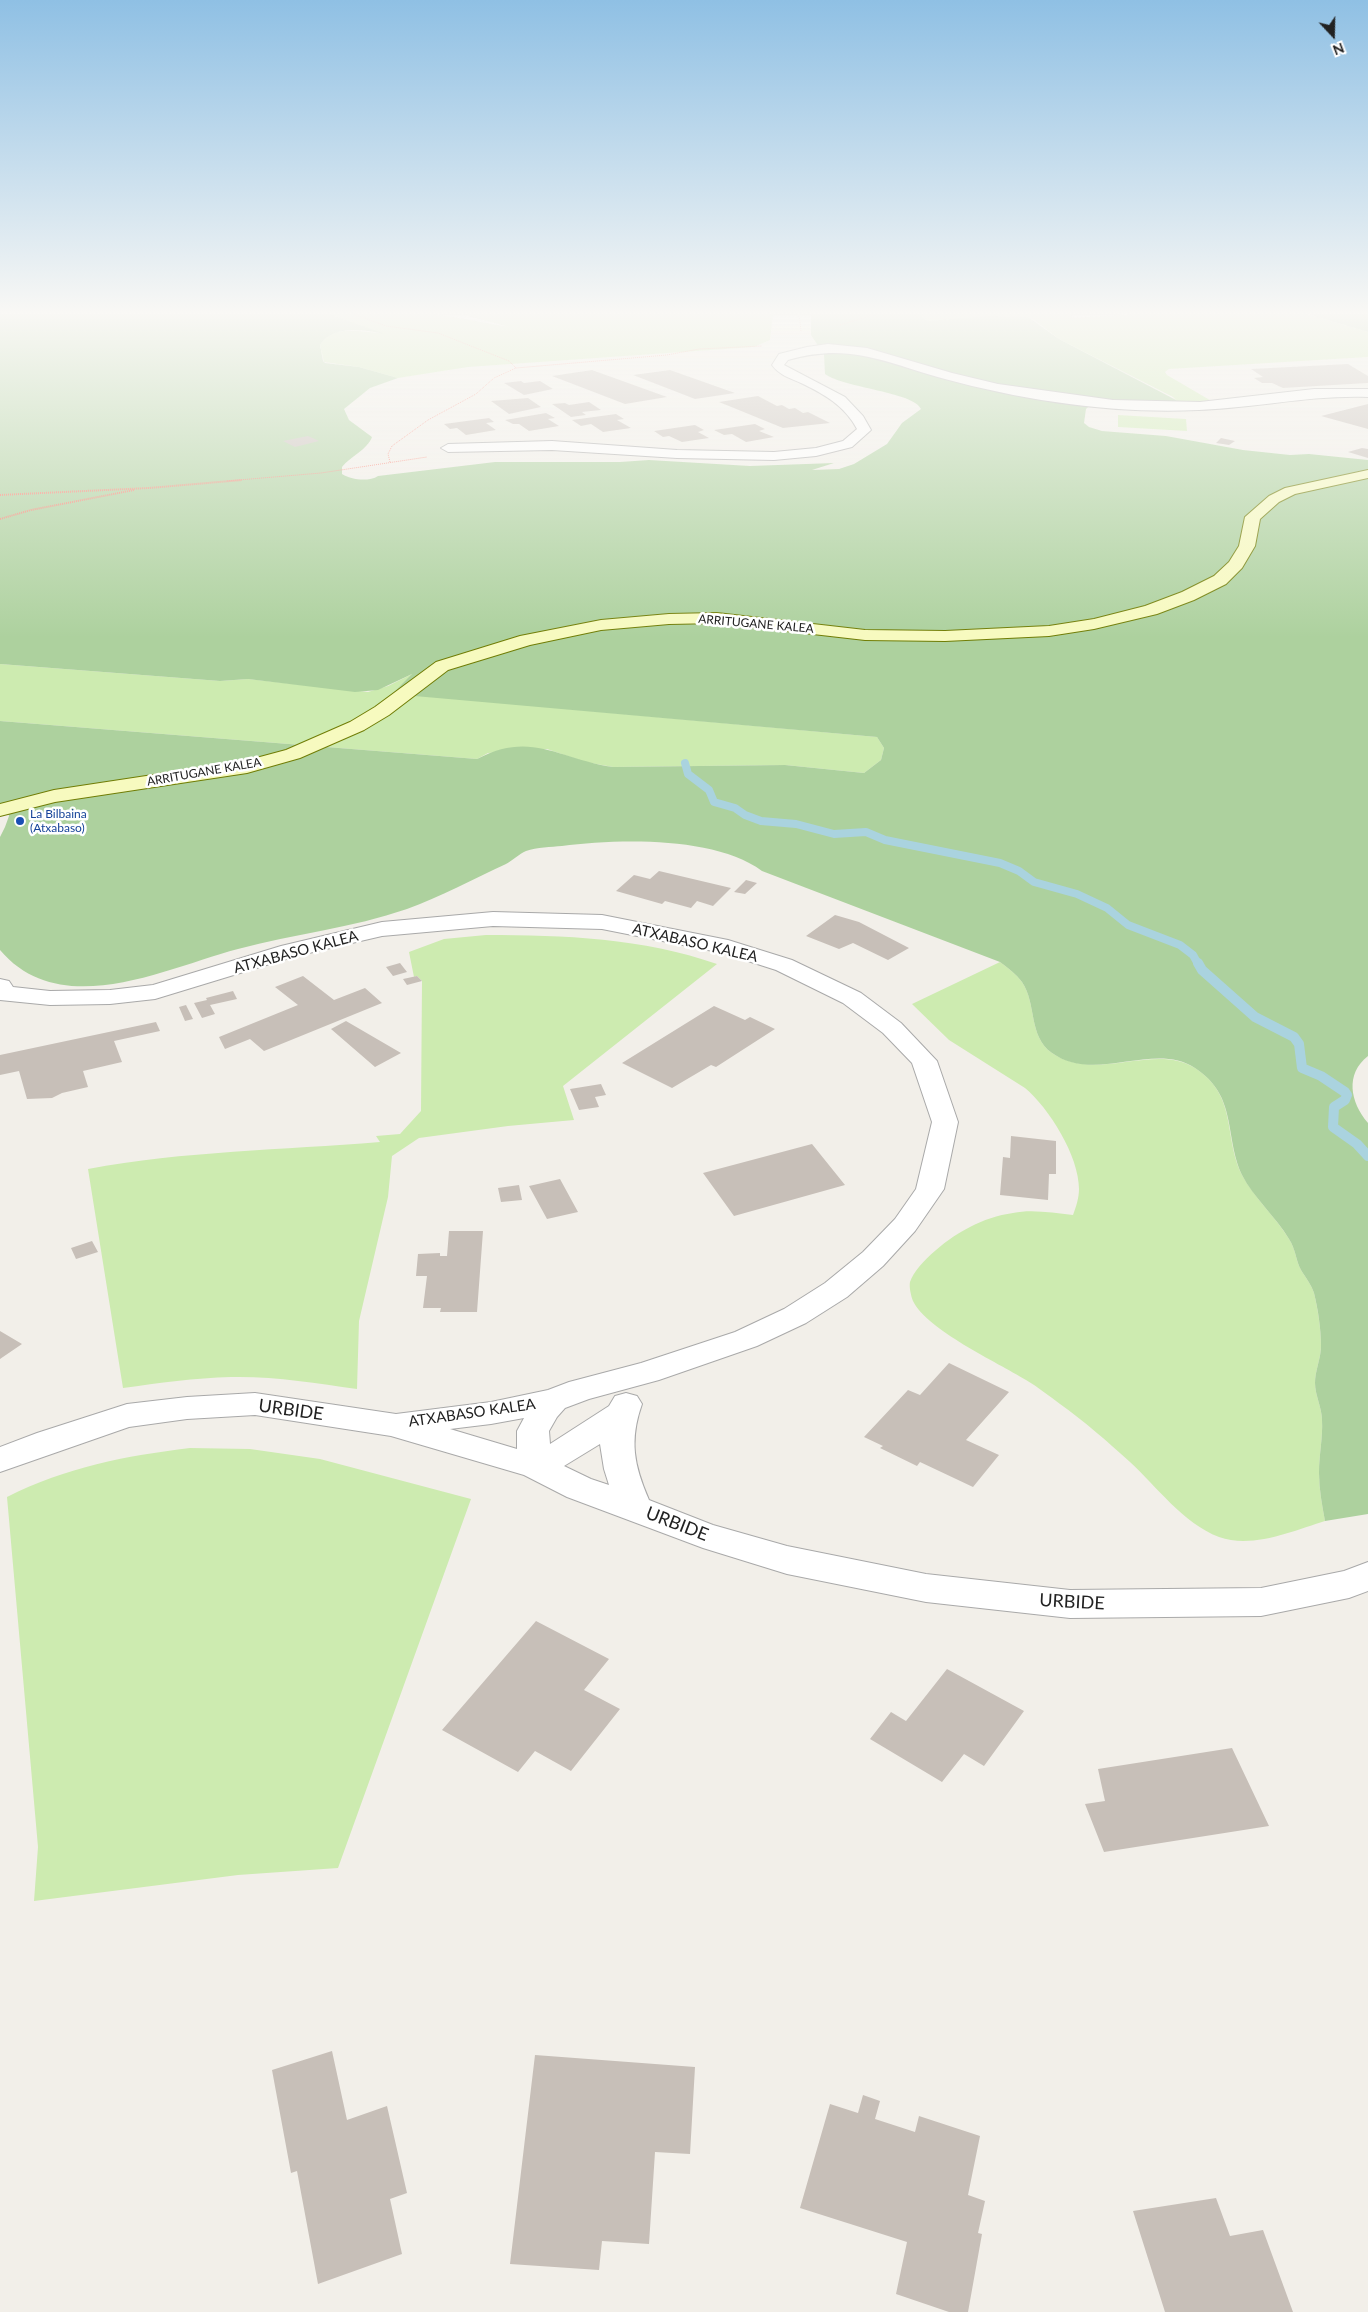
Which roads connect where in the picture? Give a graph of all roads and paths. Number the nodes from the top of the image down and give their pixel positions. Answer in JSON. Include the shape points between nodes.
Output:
{"nodes":[{"id":1,"x":425,"y":422,"type":"edge"},
{"id":2,"x":861,"y":422,"type":"edge"},
{"id":3,"x":448,"y":448,"type":"dead end"},
{"id":4,"x":435,"y":456,"type":"dead end"},
{"id":5,"x":390,"y":462,"type":"junction"},
{"id":6,"x":1368,"y":474,"type":"edge"},
{"id":7,"x":149,"y":488,"type":"junction"},
{"id":8,"x":0,"y":495,"type":"edge"},
{"id":9,"x":0,"y":519,"type":"edge"},
{"id":10,"x":0,"y":810,"type":"edge"},
{"id":11,"x":2,"y":992,"type":"edge"},
{"id":12,"x":648,"y":1372,"type":"junction"},
{"id":13,"x":554,"y":1400,"type":"junction"},
{"id":14,"x":622,"y":1413,"type":"junction"},
{"id":15,"x":391,"y":1424,"type":"junction"},
{"id":16,"x":0,"y":1460,"type":"edge"},
{"id":17,"x":535,"y":1466,"type":"junction"},
{"id":18,"x":636,"y":1508,"type":"junction"},
{"id":19,"x":1368,"y":1576,"type":"edge"}],
"edges":[{"from":1,"to":5,"type":"path","via":[[392,446],[388,454]]},
{"from":2,"to":3,"type":"street","via":[[864,430],[861,436],[840,447],[789,456],[563,446]]},
{"from":4,"to":5,"type":"path"},
{"from":5,"to":7,"type":"path","via":[[320,473]]},
{"from":6,"to":10,"type":"street","name":"ARRITUGANE KALEA","via":[[1290,491],[1274,499],[1253,517],[1247,546],[1236,565],[1220,580],[1151,610],[1094,624],[1049,631],[945,636],[865,635],[717,618],[600,625],[526,640],[442,666],[357,726],[293,754],[247,767],[54,796]]},
{"from":7,"to":8,"type":"path"},
{"from":7,"to":9,"type":"path"},
{"from":11,"to":12,"type":"street","name":"ATXABASO KALEA","via":[[50,998],[155,992],[289,950],[382,929],[493,919],[602,922],[728,947],[784,965],[852,998],[892,1028],[924,1061],[945,1122],[930,1189],[905,1225],[873,1259],[836,1290],[795,1316],[746,1339]]},
{"from":12,"to":13,"type":"street","name":"ATXABASO KALEA"},
{"from":12,"to":14,"type":"street","via":[[628,1398]]},
{"from":13,"to":15,"type":"street","name":"ATXABASO KALEA","via":[[491,1413]]},
{"from":13,"to":17,"type":"street","name":"ATXABASO KALEA","via":[[544,1410],[533,1431]]},
{"from":14,"to":17,"type":"street","via":[[566,1451]]},
{"from":14,"to":18,"type":"street","via":[[615,1448],[619,1469]]},
{"from":15,"to":16,"type":"street","name":"URBIDE","via":[[255,1404],[187,1408],[127,1416]]},
{"from":15,"to":17,"type":"street","name":"URBIDE"},
{"from":17,"to":18,"type":"street","name":"URBIDE","via":[[579,1488]]},
{"from":18,"to":19,"type":"street","name":"URBIDE","via":[[703,1535],[787,1560],[926,1588],[1070,1604],[1261,1602],[1349,1584]]}]}
